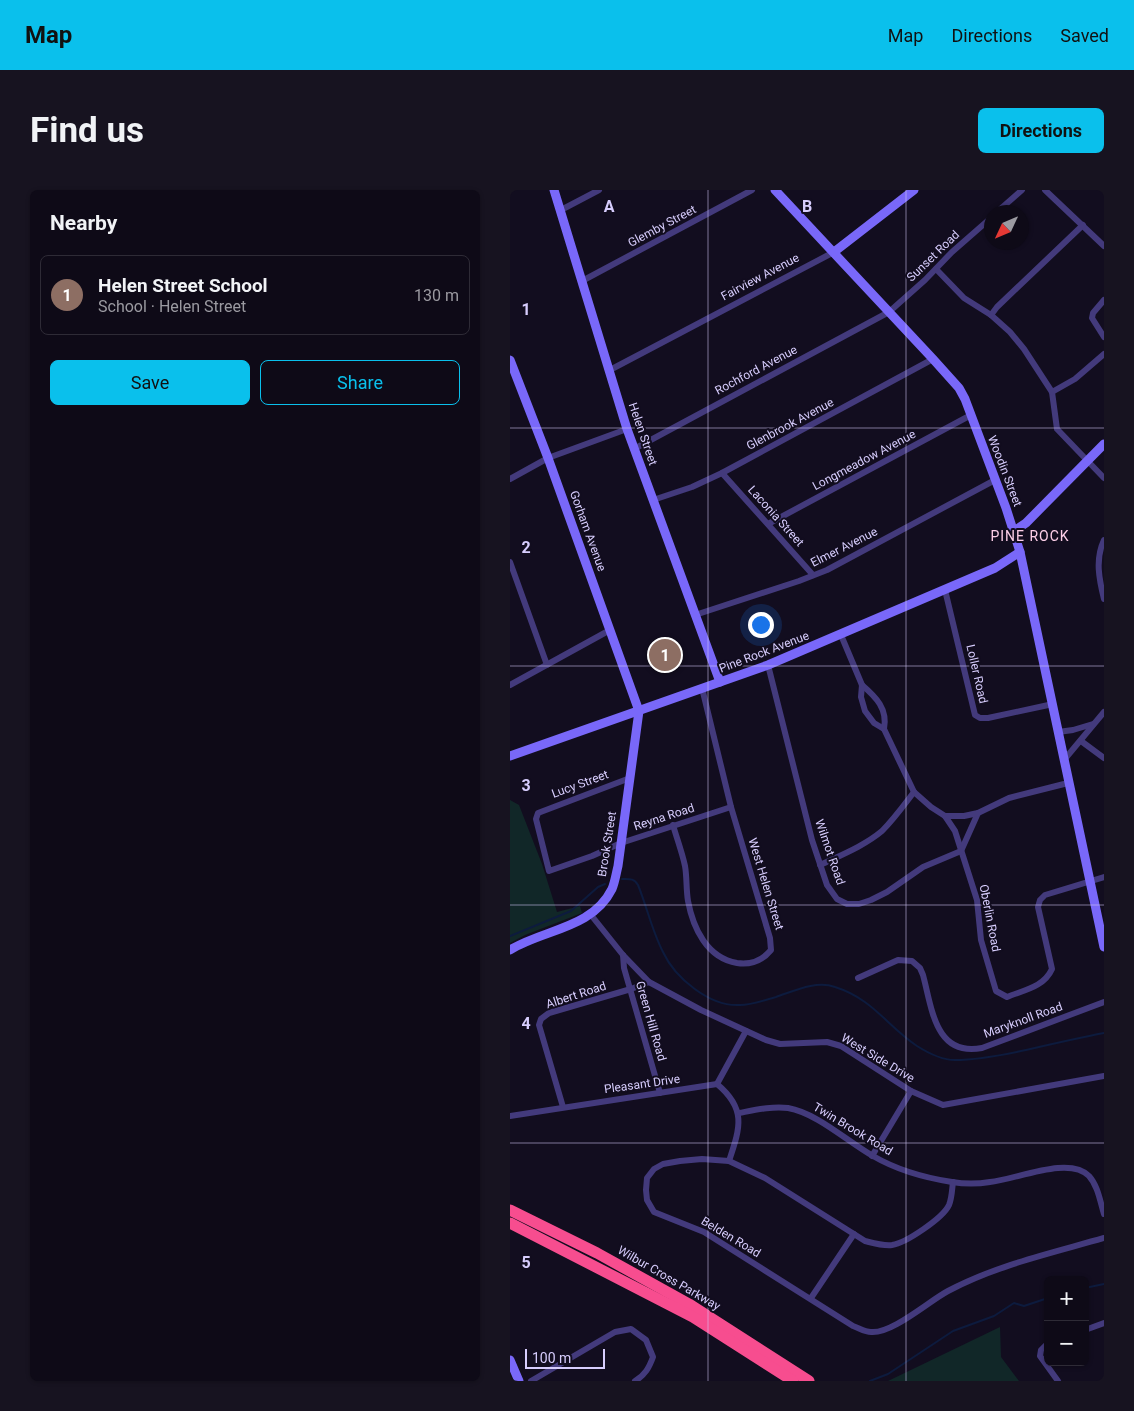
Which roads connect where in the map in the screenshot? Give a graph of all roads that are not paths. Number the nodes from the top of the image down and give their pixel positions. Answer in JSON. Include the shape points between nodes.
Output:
{"nodes":[{"id":1,"x":554,"y":190,"type":"edge"},
{"id":2,"x":599,"y":190,"type":"edge"},
{"id":3,"x":752,"y":190,"type":"edge"},
{"id":4,"x":775,"y":190,"type":"edge"},
{"id":5,"x":914,"y":190,"type":"edge"},
{"id":6,"x":1022,"y":190,"type":"edge"},
{"id":7,"x":1045,"y":190,"type":"edge"},
{"id":8,"x":1005,"y":205,"type":"edge"},
{"id":9,"x":561,"y":210,"type":"junction"},
{"id":10,"x":984,"y":224,"type":"edge"},
{"id":11,"x":1083,"y":225,"type":"junction"},
{"id":12,"x":1104,"y":246,"type":"edge"},
{"id":13,"x":834,"y":252,"type":"junction"},
{"id":14,"x":936,"y":268,"type":"junction"},
{"id":15,"x":582,"y":281,"type":"junction"},
{"id":16,"x":1104,"y":300,"type":"edge"},
{"id":17,"x":889,"y":312,"type":"junction"},
{"id":18,"x":991,"y":315,"type":"junction"},
{"id":19,"x":1104,"y":337,"type":"edge"},
{"id":20,"x":1104,"y":354,"type":"edge"},
{"id":21,"x":933,"y":359,"type":"junction"},
{"id":22,"x":510,"y":360,"type":"edge"},
{"id":23,"x":608,"y":372,"type":"junction"},
{"id":24,"x":1052,"y":392,"type":"junction"},
{"id":25,"x":971,"y":415,"type":"junction"},
{"id":26,"x":626,"y":429,"type":"junction"},
{"id":27,"x":1104,"y":444,"type":"edge"},
{"id":28,"x":634,"y":448,"type":"junction"},
{"id":29,"x":548,"y":458,"type":"junction"},
{"id":30,"x":1087,"y":461,"type":"junction"},
{"id":31,"x":722,"y":473,"type":"junction"},
{"id":32,"x":1104,"y":478,"type":"edge"},
{"id":33,"x":510,"y":479,"type":"edge"},
{"id":34,"x":995,"y":480,"type":"junction"},
{"id":35,"x":653,"y":500,"type":"junction"},
{"id":36,"x":768,"y":524,"type":"junction"},
{"id":37,"x":1014,"y":532,"type":"junction"},
{"id":38,"x":1104,"y":540,"type":"edge"},
{"id":39,"x":1020,"y":552,"type":"junction"},
{"id":40,"x":510,"y":562,"type":"edge"},
{"id":41,"x":813,"y":575,"type":"junction"},
{"id":42,"x":513,"y":579,"type":"edge"},
{"id":43,"x":945,"y":590,"type":"junction"},
{"id":44,"x":1104,"y":599,"type":"edge"},
{"id":45,"x":695,"y":614,"type":"junction"},
{"id":46,"x":610,"y":630,"type":"junction"},
{"id":47,"x":841,"y":635,"type":"junction"},
{"id":48,"x":547,"y":664,"type":"junction"},
{"id":49,"x":768,"y":665,"type":"junction"},
{"id":50,"x":720,"y":682,"type":"junction"},
{"id":51,"x":510,"y":685,"type":"edge"},
{"id":52,"x":862,"y":685,"type":"junction"},
{"id":53,"x":702,"y":688,"type":"junction"},
{"id":54,"x":1053,"y":704,"type":"junction"},
{"id":55,"x":639,"y":711,"type":"junction"},
{"id":56,"x":1104,"y":712,"type":"edge"},
{"id":57,"x":1093,"y":724,"type":"junction"},
{"id":58,"x":884,"y":729,"type":"junction"},
{"id":59,"x":1058,"y":732,"type":"junction"},
{"id":60,"x":1081,"y":741,"type":"junction"},
{"id":61,"x":510,"y":756,"type":"edge"},
{"id":62,"x":1104,"y":758,"type":"edge"},
{"id":63,"x":1064,"y":760,"type":"junction"},
{"id":64,"x":630,"y":778,"type":"junction"},
{"id":65,"x":1068,"y":783,"type":"junction"},
{"id":66,"x":914,"y":792,"type":"junction"},
{"id":67,"x":731,"y":807,"type":"junction"},
{"id":68,"x":978,"y":813,"type":"junction"},
{"id":69,"x":945,"y":816,"type":"junction"},
{"id":70,"x":673,"y":825,"type":"junction"},
{"id":71,"x":621,"y":842,"type":"junction"},
{"id":72,"x":961,"y":851,"type":"junction"},
{"id":73,"x":820,"y":865,"type":"junction"},
{"id":74,"x":549,"y":871,"type":"joint"},
{"id":75,"x":1104,"y":877,"type":"edge"},
{"id":76,"x":1090,"y":880,"type":"junction"},
{"id":77,"x":592,"y":915,"type":"junction"},
{"id":78,"x":1104,"y":947,"type":"edge"},
{"id":79,"x":510,"y":950,"type":"edge"},
{"id":80,"x":623,"y":955,"type":"junction"},
{"id":81,"x":858,"y":978,"type":"dead end"},
{"id":82,"x":649,"y":982,"type":"junction"},
{"id":83,"x":631,"y":989,"type":"junction"},
{"id":84,"x":1104,"y":1002,"type":"edge"},
{"id":85,"x":746,"y":1031,"type":"junction"},
{"id":86,"x":1104,"y":1076,"type":"edge"},
{"id":87,"x":717,"y":1084,"type":"junction"},
{"id":88,"x":911,"y":1091,"type":"junction"},
{"id":89,"x":660,"y":1093,"type":"junction"},
{"id":90,"x":563,"y":1107,"type":"junction"},
{"id":91,"x":739,"y":1113,"type":"junction"},
{"id":92,"x":510,"y":1116,"type":"edge"},
{"id":93,"x":872,"y":1156,"type":"junction"},
{"id":94,"x":729,"y":1161,"type":"junction"},
{"id":95,"x":953,"y":1182,"type":"junction"},
{"id":96,"x":510,"y":1210,"type":"edge"},
{"id":97,"x":1104,"y":1214,"type":"edge"},
{"id":98,"x":510,"y":1222,"type":"edge"},
{"id":99,"x":854,"y":1234,"type":"junction"},
{"id":100,"x":1104,"y":1238,"type":"edge"},
{"id":101,"x":811,"y":1298,"type":"junction"},
{"id":102,"x":1104,"y":1323,"type":"edge"},
{"id":103,"x":1089,"y":1329,"type":"edge"},
{"id":104,"x":1044,"y":1346,"type":"edge"},
{"id":105,"x":510,"y":1360,"type":"edge"},
{"id":106,"x":1044,"y":1362,"type":"edge"},
{"id":107,"x":1047,"y":1366,"type":"edge"},
{"id":108,"x":520,"y":1381,"type":"edge"},
{"id":109,"x":531,"y":1381,"type":"edge"},
{"id":110,"x":635,"y":1381,"type":"edge"},
{"id":111,"x":793,"y":1381,"type":"edge"},
{"id":112,"x":809,"y":1381,"type":"edge"},
{"id":113,"x":1058,"y":1381,"type":"edge"}],
"edges":[{"from":1,"to":9,"type":"main road","name":"Helen Street"},
{"from":2,"to":9,"type":"street"},
{"from":3,"to":15,"type":"street","name":"Glemby Street"},
{"from":4,"to":13,"type":"main road","name":"Woodin Street"},
{"from":5,"to":13,"type":"main road","name":"Fairview Avenue"},
{"from":6,"to":8,"type":"street"},
{"from":7,"to":11,"type":"street"},
{"from":9,"to":15,"type":"main road","name":"Helen Street"},
{"from":10,"to":14,"type":"street","name":"Sunset Road"},
{"from":11,"to":12,"type":"street"},
{"from":11,"to":18,"type":"street"},
{"from":13,"to":17,"type":"main road","name":"Woodin Street"},
{"from":13,"to":23,"type":"street","name":"Fairview Avenue"},
{"from":14,"to":17,"type":"street","name":"Sunset Road"},
{"from":14,"to":18,"type":"street","via":[[964,298]]},
{"from":15,"to":23,"type":"main road","name":"Helen Street"},
{"from":16,"to":19,"type":"street","via":[[1092,318]]},
{"from":17,"to":21,"type":"main road","name":"Woodin Street"},
{"from":17,"to":28,"type":"street","name":"Rochford Avenue"},
{"from":18,"to":24,"type":"street","via":[[1010,332]]},
{"from":20,"to":24,"type":"street","via":[[1075,379]]},
{"from":21,"to":25,"type":"main road","name":"Woodin Street","via":[[959,388]]},
{"from":21,"to":31,"type":"street","name":"Glenbrook Avenue"},
{"from":22,"to":29,"type":"main road","name":"Gorham Avenue"},
{"from":23,"to":26,"type":"main road","name":"Helen Street"},
{"from":24,"to":30,"type":"street","via":[[1057,429]]},
{"from":25,"to":34,"type":"main road","name":"Woodin Street"},
{"from":25,"to":36,"type":"street","name":"Longmeadow Avenue"},
{"from":26,"to":28,"type":"main road","name":"Helen Street"},
{"from":26,"to":29,"type":"street"},
{"from":27,"to":30,"type":"main road"},
{"from":28,"to":35,"type":"main road","name":"Helen Street"},
{"from":29,"to":33,"type":"street"},
{"from":29,"to":46,"type":"main road","name":"Gorham Avenue"},
{"from":30,"to":32,"type":"street"},
{"from":30,"to":37,"type":"main road"},
{"from":31,"to":35,"type":"street","name":"Glenbrook Avenue"},
{"from":31,"to":36,"type":"street","name":"Laconia Street"},
{"from":34,"to":37,"type":"main road","name":"Woodin Street"},
{"from":34,"to":41,"type":"street","name":"Elmer Avenue"},
{"from":35,"to":45,"type":"main road","name":"Helen Street"},
{"from":36,"to":41,"type":"street","name":"Laconia Street"},
{"from":37,"to":39,"type":"main road","name":"Woodin Street"},
{"from":38,"to":44,"type":"street","via":[[1098,562]]},
{"from":39,"to":43,"type":"main road","name":"Pine Rock Avenue","via":[[995,568]]},
{"from":39,"to":54,"type":"main road","name":"Woodin Street"},
{"from":40,"to":42,"type":"street"},
{"from":41,"to":45,"type":"street","name":"Elmer Avenue"},
{"from":42,"to":48,"type":"street"},
{"from":43,"to":47,"type":"main road","name":"Pine Rock Avenue"},
{"from":43,"to":54,"type":"street","name":"Loller Road","via":[[974,715],[988,718]]},
{"from":45,"to":50,"type":"main road","name":"Helen Street"},
{"from":46,"to":48,"type":"street"},
{"from":46,"to":55,"type":"main road","name":"Gorham Avenue"},
{"from":47,"to":49,"type":"main road","name":"Pine Rock Avenue"},
{"from":47,"to":52,"type":"street","name":"Oberlin Road"},
{"from":48,"to":51,"type":"street"},
{"from":49,"to":50,"type":"main road","name":"Pine Rock Avenue"},
{"from":49,"to":73,"type":"street","name":"Wilmot Road"},
{"from":50,"to":53,"type":"main road","name":"Pine Rock Avenue"},
{"from":52,"to":58,"type":"street","name":"Oberlin Road","via":[[882,706],[886,720]]},
{"from":52,"to":58,"type":"street","name":"Oberlin Road","via":[[865,711],[874,723]]},
{"from":53,"to":55,"type":"main road","name":"Pine Rock Avenue"},
{"from":53,"to":67,"type":"street","name":"West Helen Street"},
{"from":54,"to":59,"type":"main road","name":"Woodin Street"},
{"from":55,"to":61,"type":"main road","name":"Pine Rock Avenue"},
{"from":55,"to":64,"type":"main road","name":"Brook Street"},
{"from":56,"to":57,"type":"street"},
{"from":57,"to":59,"type":"street"},
{"from":57,"to":60,"type":"street"},
{"from":58,"to":66,"type":"street","name":"Oberlin Road"},
{"from":59,"to":63,"type":"main road","name":"Woodin Street"},
{"from":60,"to":62,"type":"street"},
{"from":60,"to":63,"type":"street"},
{"from":63,"to":65,"type":"main road","name":"Woodin Street"},
{"from":64,"to":71,"type":"main road","name":"Brook Street"},
{"from":64,"to":74,"type":"street","name":"Lucy Street","via":[[538,813],[536,820]]},
{"from":65,"to":68,"type":"street","via":[[1009,798]]},
{"from":65,"to":76,"type":"main road","name":"Woodin Street"},
{"from":66,"to":69,"type":"street","name":"Oberlin Road"},
{"from":66,"to":73,"type":"street","via":[[880,832]]},
{"from":67,"to":70,"type":"street","name":"Reyna Road"},
{"from":67,"to":70,"type":"street","name":"West Helen Street","via":[[770,938],[771,950],[756,963],[728,961],[711,950],[700,936],[690,907],[685,868]]},
{"from":68,"to":69,"type":"street"},
{"from":68,"to":72,"type":"street"},
{"from":69,"to":72,"type":"street","name":"Oberlin Road","via":[[955,831]]},
{"from":70,"to":71,"type":"street","name":"Reyna Road"},
{"from":71,"to":74,"type":"street","name":"Reyna Road"},
{"from":71,"to":77,"type":"main road","name":"Brook Street","via":[[612,888]]},
{"from":72,"to":73,"type":"street","name":"Wilmot Road","via":[[923,867],[887,892],[859,904],[847,904],[837,899],[827,885]]},
{"from":72,"to":76,"type":"street","name":"Oberlin Road","via":[[977,900],[981,940],[996,991],[1007,997],[1041,984],[1052,969],[1038,907],[1040,900],[1045,895]]},
{"from":75,"to":76,"type":"street","name":"Oberlin Road"},
{"from":76,"to":78,"type":"main road","name":"Woodin Street"},
{"from":77,"to":79,"type":"main road","name":"Brook Street"},
{"from":77,"to":80,"type":"street","name":"West Side Drive"},
{"from":80,"to":82,"type":"street","name":"West Side Drive"},
{"from":80,"to":83,"type":"street","name":"Green Hill Road"},
{"from":81,"to":84,"type":"street","name":"Maryknoll Road","via":[[898,960],[912,961],[923,975],[941,1034],[961,1049],[982,1048]]},
{"from":82,"to":83,"type":"street","name":"Albert Road"},
{"from":82,"to":85,"type":"street","name":"West Side Drive"},
{"from":83,"to":89,"type":"street","name":"Green Hill Road"},
{"from":83,"to":90,"type":"street","name":"Albert Road","via":[[549,1013],[541,1019],[539,1025]]},
{"from":85,"to":87,"type":"street"},
{"from":85,"to":88,"type":"street","name":"West Side Drive","via":[[780,1044],[827,1042],[841,1046]]},
{"from":86,"to":88,"type":"street","name":"West Side Drive","via":[[943,1105]]},
{"from":87,"to":89,"type":"street","name":"Pleasant Drive"},
{"from":87,"to":91,"type":"street","via":[[727,1092]]},
{"from":88,"to":93,"type":"street"},
{"from":89,"to":90,"type":"street","name":"Pleasant Drive"},
{"from":90,"to":92,"type":"street","name":"Pleasant Drive"},
{"from":91,"to":93,"type":"street","name":"Twin Brook Road","via":[[774,1108],[804,1112]]},
{"from":91,"to":94,"type":"street"},
{"from":93,"to":95,"type":"street","name":"Twin Brook Road","via":[[898,1168]]},
{"from":94,"to":99,"type":"street","name":"Belden Road","via":[[765,1178]]},
{"from":94,"to":101,"type":"street","name":"Belden Road","via":[[702,1159],[663,1164],[647,1178],[647,1200],[654,1212],[704,1232]]},
{"from":95,"to":97,"type":"street","name":"Twin Brook Road","via":[[990,1182],[1068,1167],[1080,1169],[1089,1175],[1097,1188]]},
{"from":95,"to":99,"type":"street","name":"Belden Road","via":[[950,1204],[945,1212],[905,1240],[892,1245],[879,1244]]},
{"from":96,"to":112,"type":"highway","name":"Wilbur Cross Parkway","via":[[689,1304]]},
{"from":98,"to":111,"type":"highway","name":"Wilbur Cross Parkway","via":[[693,1317]]},
{"from":99,"to":101,"type":"street"},
{"from":100,"to":101,"type":"street","name":"Belden Road","via":[[985,1274],[947,1292],[890,1328],[873,1332],[853,1326]]},
{"from":102,"to":103,"type":"street"},
{"from":104,"to":106,"type":"street","via":[[1040,1356]]},
{"from":105,"to":108,"type":"main road"},
{"from":107,"to":113,"type":"street"},
{"from":109,"to":110,"type":"street","via":[[615,1332],[631,1329],[646,1340],[653,1357],[649,1368]]}]}
